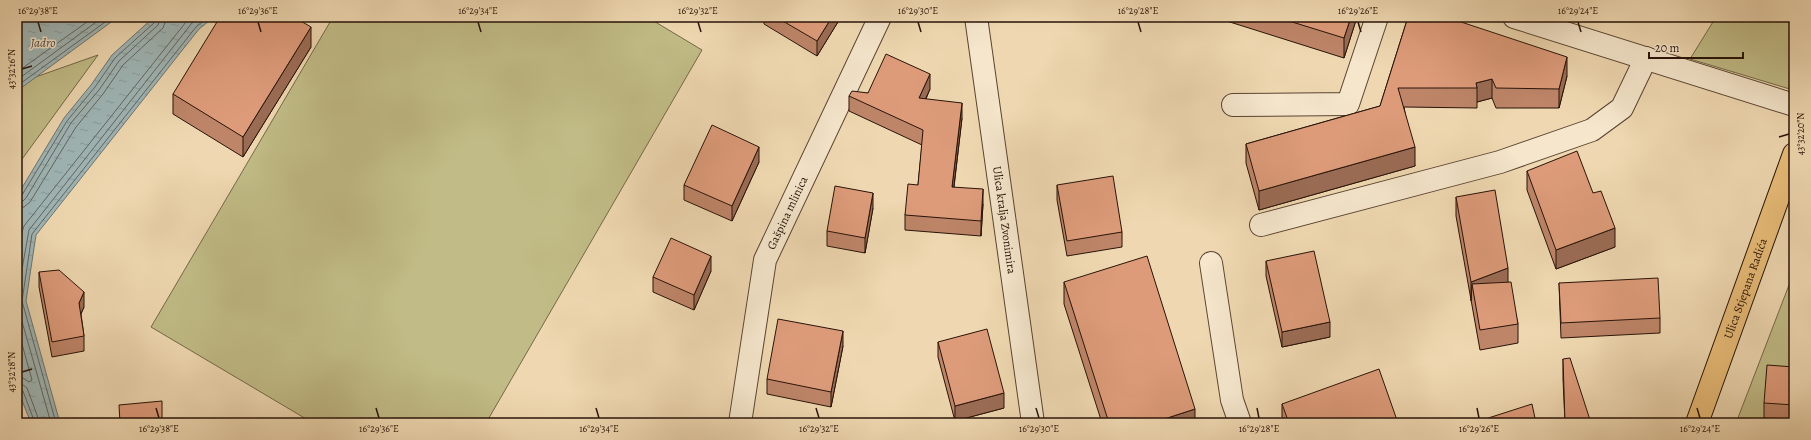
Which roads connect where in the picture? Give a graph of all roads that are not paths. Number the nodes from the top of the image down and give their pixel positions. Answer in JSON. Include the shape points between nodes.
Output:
{"nodes":[{"id":1,"x":880,"y":17,"type":"edge"},
{"id":2,"x":976,"y":17,"type":"edge"},
{"id":3,"x":1377,"y":17,"type":"edge"},
{"id":4,"x":1514,"y":17,"type":"edge"},
{"id":5,"x":1646,"y":58,"type":"junction"},
{"id":6,"x":1233,"y":105,"type":"dead end"},
{"id":7,"x":1794,"y":105,"type":"edge"},
{"id":8,"x":1794,"y":154,"type":"edge"},
{"id":9,"x":1261,"y":225,"type":"dead end"},
{"id":10,"x":1211,"y":263,"type":"dead end"},
{"id":11,"x":740,"y":423,"type":"edge"},
{"id":12,"x":1033,"y":423,"type":"edge"},
{"id":13,"x":1240,"y":423,"type":"edge"},
{"id":14,"x":1697,"y":423,"type":"edge"}],
"edges":[{"from":1,"to":11,"type":"street","name":"Gašpina mlinica","via":[[766,260]]},
{"from":2,"to":12,"type":"street","name":"Ulica kralja Zvonimira"},
{"from":3,"to":6,"type":"street","via":[[1348,104]]},
{"from":4,"to":5,"type":"street"},
{"from":5,"to":7,"type":"street"},
{"from":5,"to":9,"type":"street","via":[[1622,108],[1592,130],[1500,162]]},
{"from":8,"to":14,"type":"main road","name":"Ulica Stjepana Radića"},
{"from":10,"to":13,"type":"street","via":[[1232,400]]}]}
